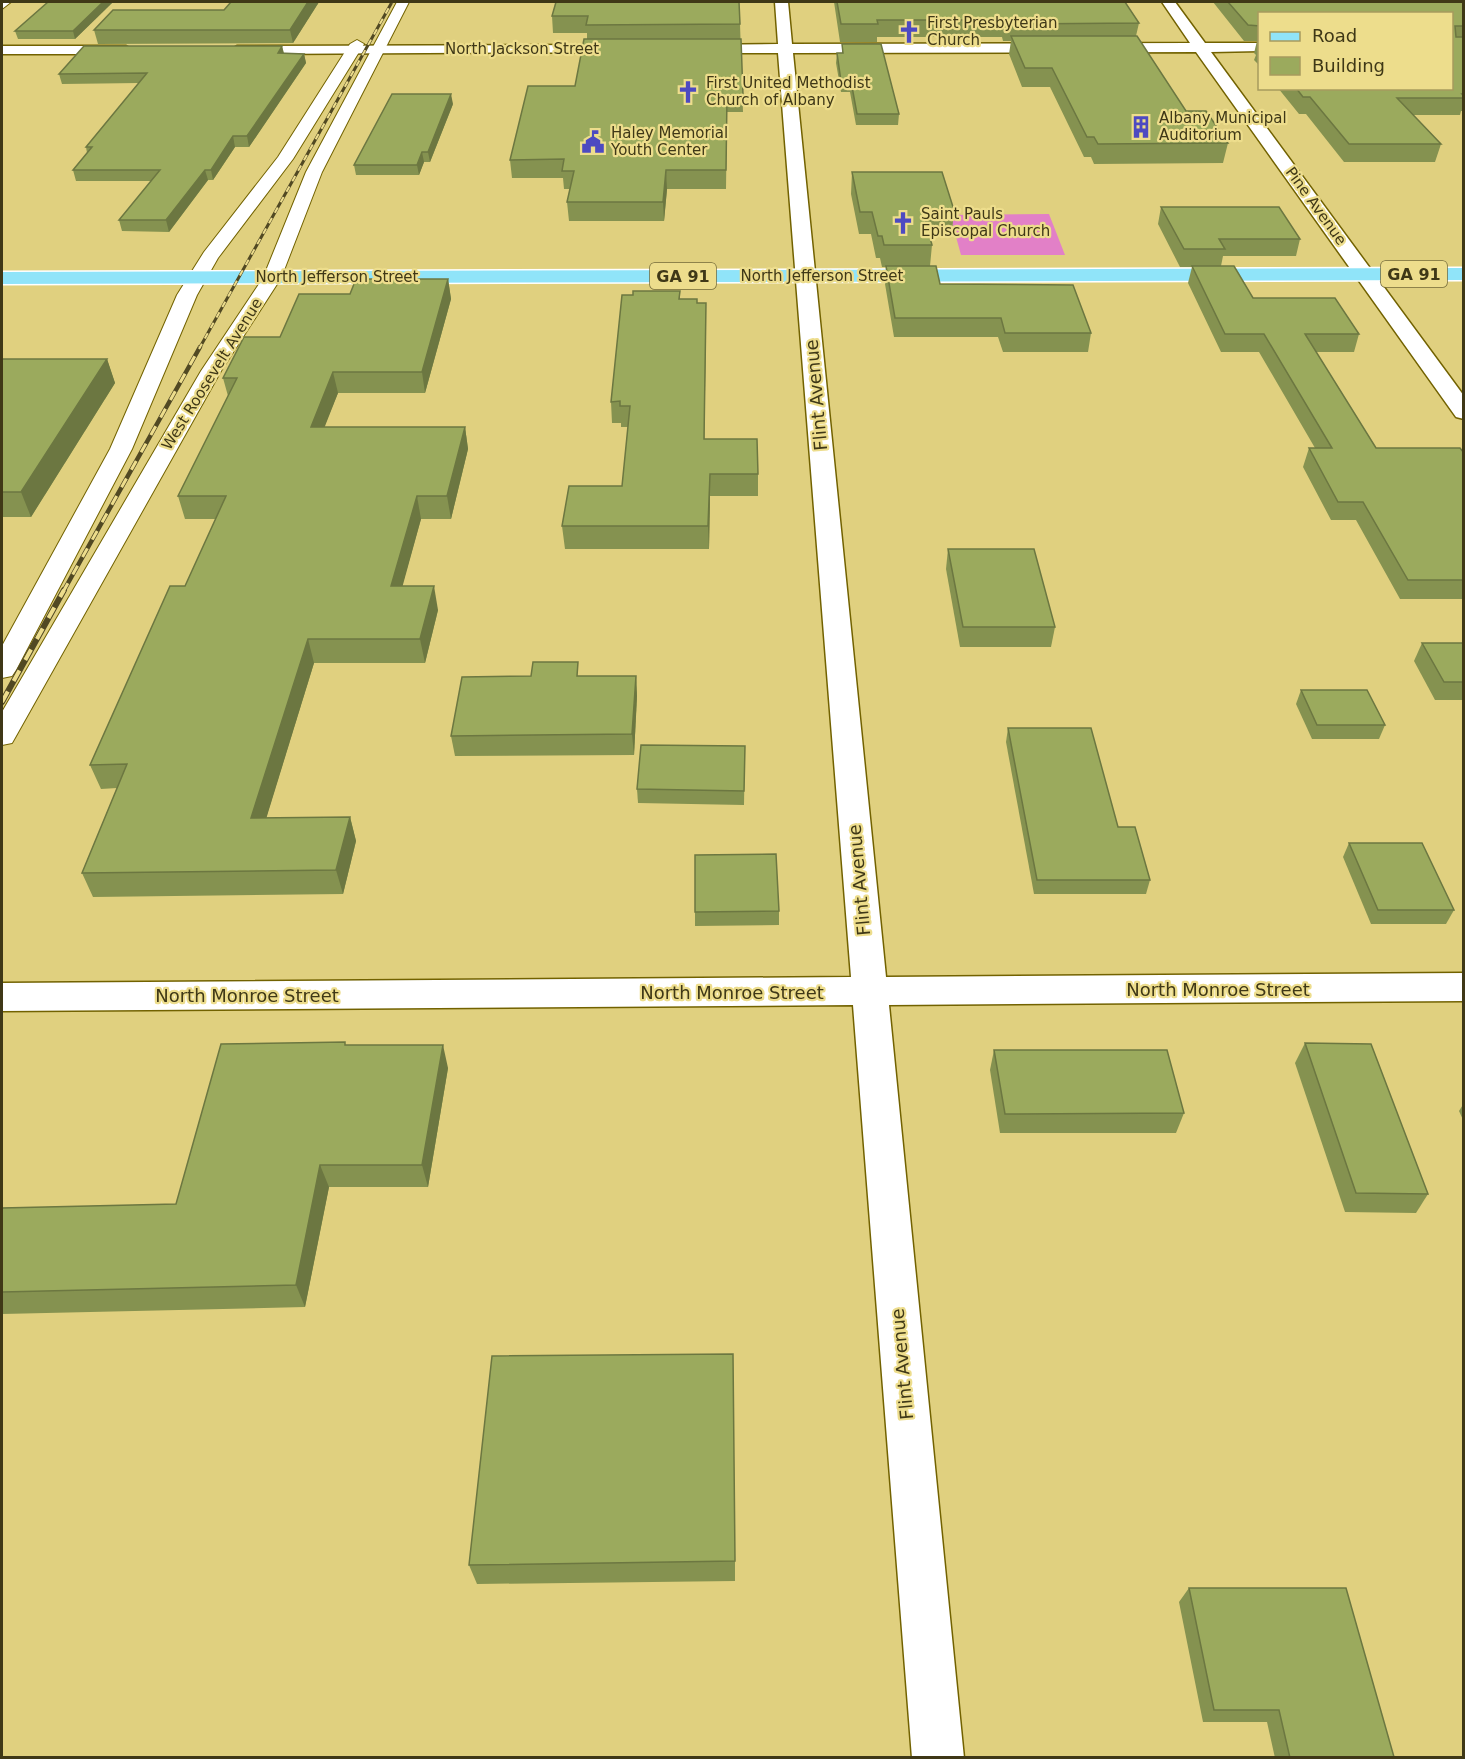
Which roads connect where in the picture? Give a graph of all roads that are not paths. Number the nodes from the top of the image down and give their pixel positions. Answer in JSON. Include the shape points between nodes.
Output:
{"nodes":[{"id":1,"x":5,"y":2,"type":"edge"},
{"id":2,"x":403,"y":2,"type":"edge"},
{"id":3,"x":781,"y":2,"type":"edge"},
{"id":4,"x":1168,"y":2,"type":"edge"},
{"id":5,"x":2,"y":5,"type":"edge"},
{"id":6,"x":365,"y":30,"type":"dead end"},
{"id":7,"x":1202,"y":48,"type":"junction"},
{"id":8,"x":1258,"y":48,"type":"edge"},
{"id":9,"x":645,"y":49,"type":"edge"},
{"id":10,"x":680,"y":49,"type":"edge"},
{"id":11,"x":785,"y":49,"type":"junction"},
{"id":12,"x":136,"y":50,"type":"edge"},
{"id":13,"x":216,"y":50,"type":"edge"},
{"id":14,"x":354,"y":50,"type":"junction"},
{"id":15,"x":377,"y":50,"type":"junction"},
{"id":16,"x":2,"y":51,"type":"edge"},
{"id":17,"x":1364,"y":274,"type":"junction"},
{"id":18,"x":1464,"y":274,"type":"edge"},
{"id":19,"x":805,"y":276,"type":"junction"},
{"id":20,"x":2,"y":278,"type":"edge"},
{"id":21,"x":197,"y":278,"type":"junction"},
{"id":22,"x":272,"y":278,"type":"junction"},
{"id":23,"x":1464,"y":412,"type":"edge"},
{"id":24,"x":2,"y":670,"type":"edge"},
{"id":25,"x":2,"y":736,"type":"edge"},
{"id":26,"x":1464,"y":987,"type":"edge"},
{"id":27,"x":868,"y":991,"type":"junction"},
{"id":28,"x":2,"y":997,"type":"edge"},
{"id":29,"x":938,"y":1758,"type":"edge"}],
"edges":[{"from":1,"to":5,"type":"street"},
{"from":2,"to":15,"type":"street","name":"West Roosevelt Avenue"},
{"from":3,"to":11,"type":"street","name":"Flint Avenue"},
{"from":4,"to":7,"type":"street","name":"Pine Avenue"},
{"from":6,"to":14,"type":"street"},
{"from":7,"to":8,"type":"street"},
{"from":7,"to":11,"type":"street"},
{"from":7,"to":17,"type":"street","name":"Pine Avenue"},
{"from":9,"to":15,"type":"street","name":"North Jackson Street"},
{"from":10,"to":11,"type":"street"},
{"from":11,"to":19,"type":"street","name":"Flint Avenue"},
{"from":12,"to":16,"type":"street"},
{"from":13,"to":14,"type":"street","name":"North Jackson Street"},
{"from":14,"to":15,"type":"street","name":"North Jackson Street"},
{"from":14,"to":21,"type":"street","via":[[285,159]]},
{"from":15,"to":22,"type":"street","name":"West Roosevelt Avenue","via":[[315,172]]},
{"from":17,"to":18,"type":"main road","name":"North Jefferson Street","number":"GA 91"},
{"from":17,"to":19,"type":"main road","name":"North Jefferson Street","number":"GA 91"},
{"from":17,"to":23,"type":"street","name":"Pine Avenue"},
{"from":19,"to":22,"type":"main road","name":"North Jefferson Street","number":"GA 91"},
{"from":19,"to":27,"type":"street","name":"Flint Avenue"},
{"from":20,"to":21,"type":"main road","name":"North Jefferson Street","number":"GA 91"},
{"from":21,"to":22,"type":"main road","name":"North Jefferson Street","number":"GA 91"},
{"from":21,"to":24,"type":"street","via":[[121,449]]},
{"from":22,"to":25,"type":"street","name":"West Roosevelt Avenue","via":[[211,371]]},
{"from":26,"to":27,"type":"street","name":"North Monroe Street"},
{"from":27,"to":28,"type":"street","name":"North Monroe Street"},
{"from":27,"to":29,"type":"street","name":"Flint Avenue"}]}
